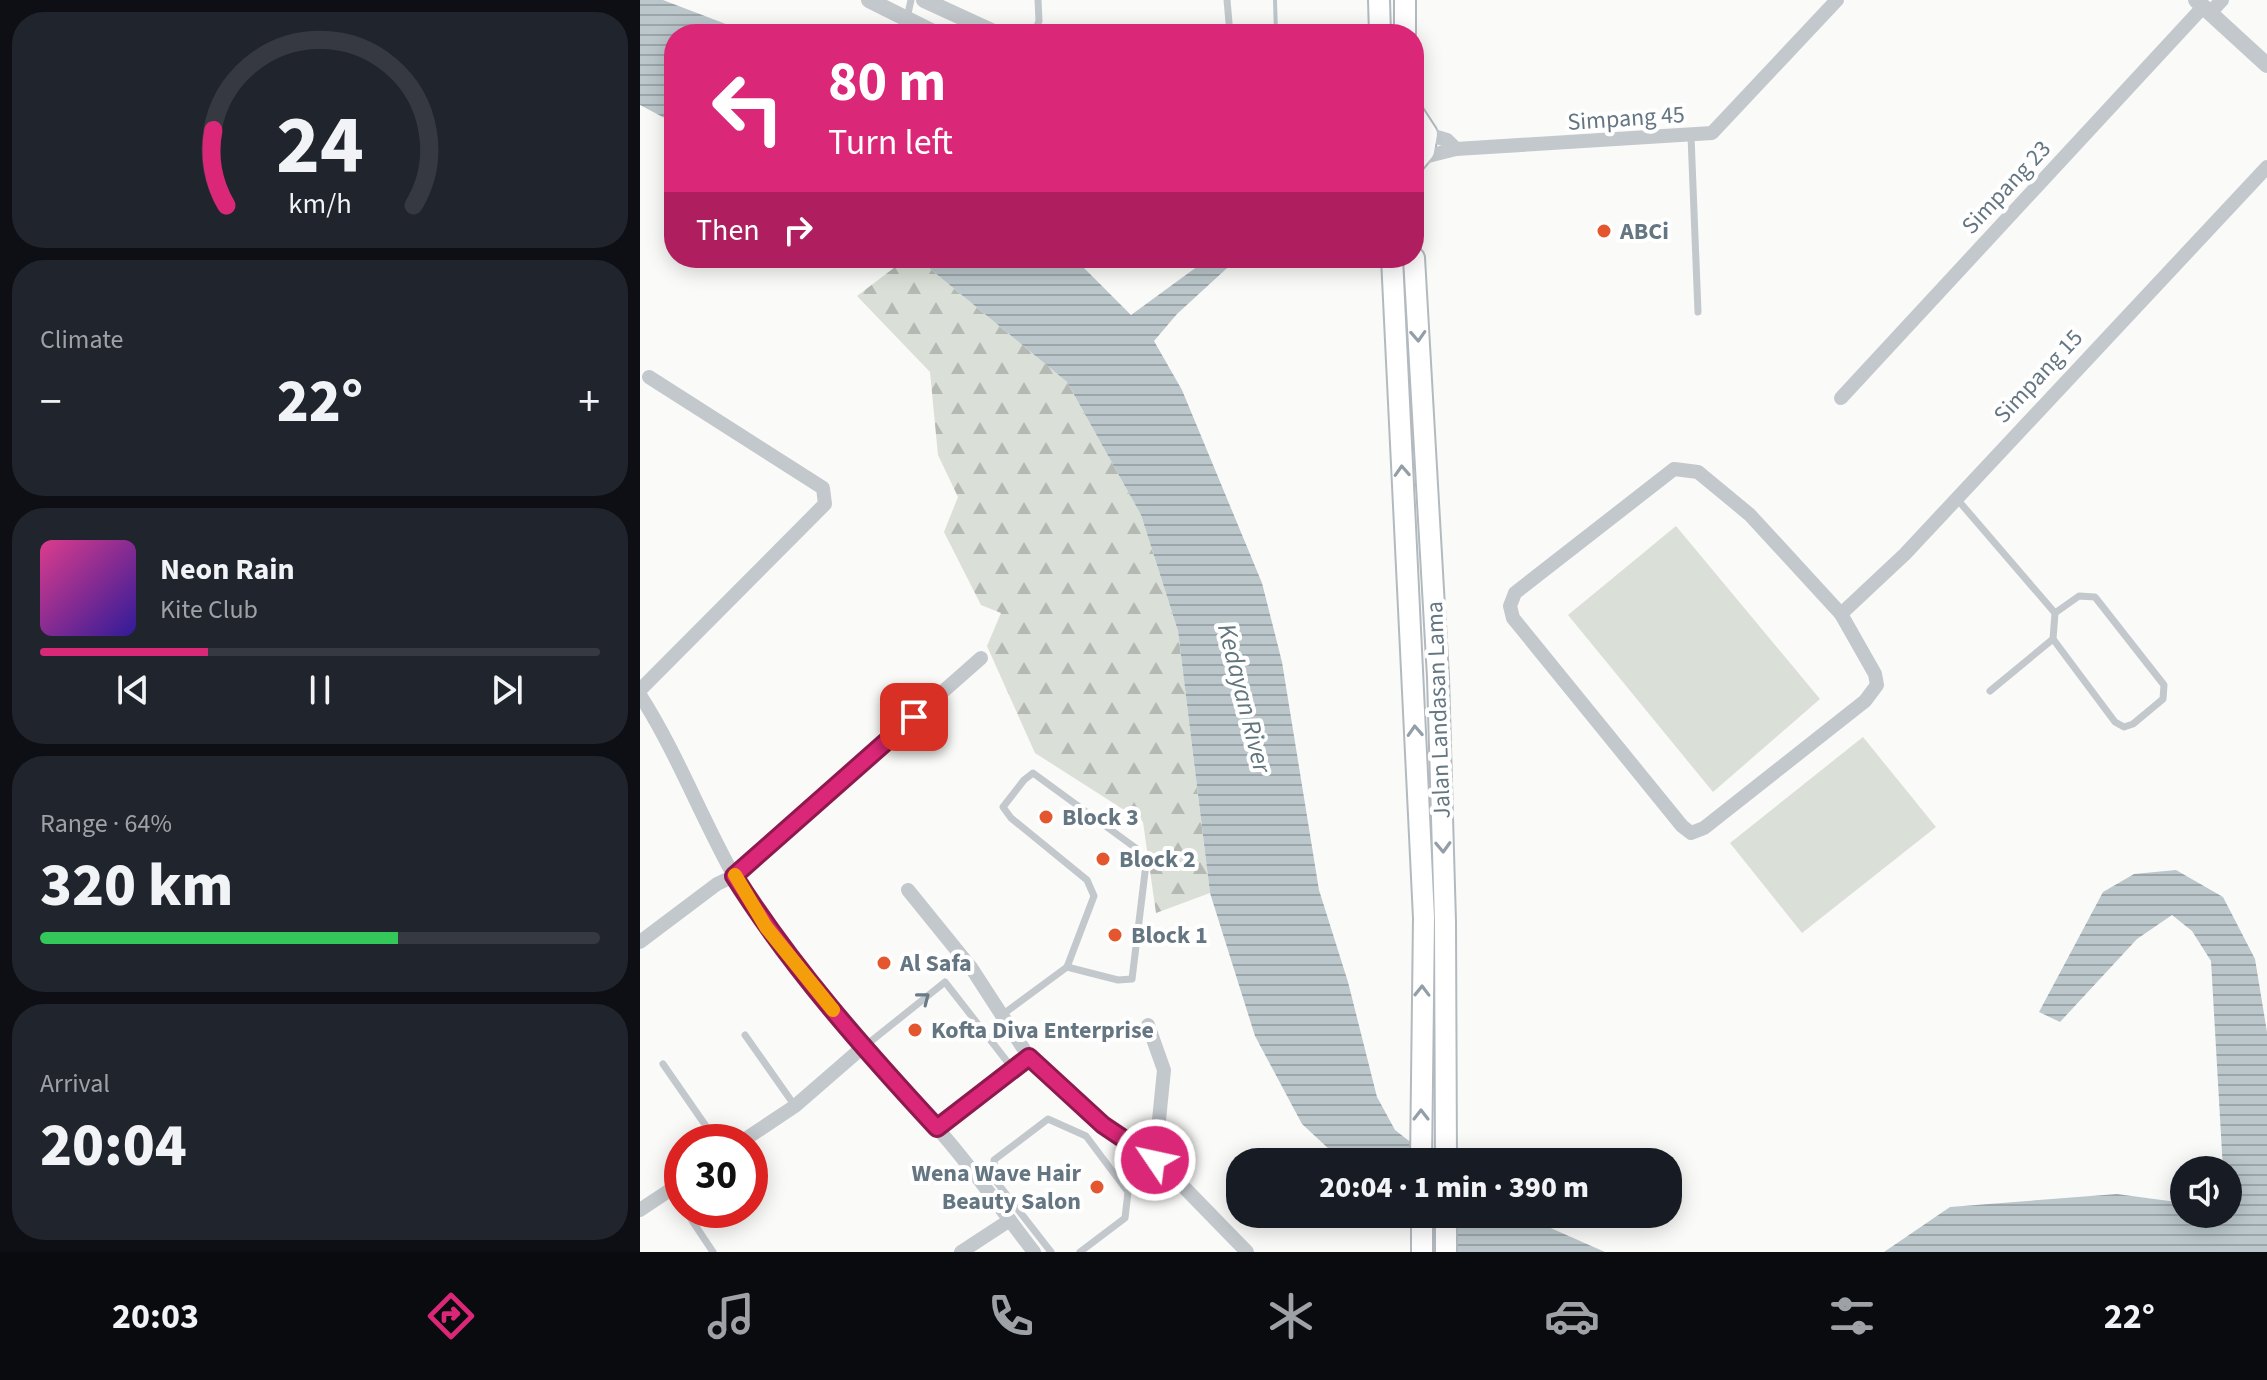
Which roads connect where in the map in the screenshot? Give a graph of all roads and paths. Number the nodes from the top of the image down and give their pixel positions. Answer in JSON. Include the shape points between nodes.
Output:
{"nodes":[{"id":1,"x":869,"y":0,"type":"edge"},
{"id":2,"x":911,"y":0,"type":"edge"},
{"id":3,"x":924,"y":0,"type":"edge"},
{"id":4,"x":1038,"y":0,"type":"edge"},
{"id":5,"x":1227,"y":0,"type":"edge"},
{"id":6,"x":1379,"y":0,"type":"edge"},
{"id":7,"x":1405,"y":0,"type":"edge"},
{"id":8,"x":1837,"y":0,"type":"edge"},
{"id":9,"x":2222,"y":0,"type":"edge"},
{"id":10,"x":2203,"y":7,"type":"edge"},
{"id":11,"x":907,"y":20,"type":"junction"},
{"id":12,"x":916,"y":24,"type":"edge"},
{"id":13,"x":976,"y":24,"type":"edge"},
{"id":14,"x":1038,"y":24,"type":"edge"},
{"id":15,"x":1229,"y":24,"type":"edge"},
{"id":16,"x":1380,"y":24,"type":"edge"},
{"id":17,"x":1405,"y":24,"type":"edge"},
{"id":18,"x":2267,"y":65,"type":"edge"},
{"id":19,"x":1424,"y":129,"type":"edge"},
{"id":20,"x":1427,"y":134,"type":"junction"},
{"id":21,"x":1691,"y":136,"type":"junction"},
{"id":22,"x":1424,"y":142,"type":"edge"},
{"id":23,"x":1456,"y":149,"type":"junction"},
{"id":24,"x":1424,"y":158,"type":"edge"},
{"id":25,"x":2267,"y":167,"type":"edge"},
{"id":26,"x":1392,"y":268,"type":"edge"},
{"id":27,"x":1415,"y":268,"type":"edge"},
{"id":28,"x":1698,"y":312,"type":"dead end"},
{"id":29,"x":649,"y":377,"type":"dead end"},
{"id":30,"x":1841,"y":398,"type":"dead end"},
{"id":31,"x":1956,"y":497,"type":"junction"},
{"id":32,"x":2055,"y":613,"type":"junction"},
{"id":33,"x":1841,"y":614,"type":"junction"},
{"id":34,"x":2053,"y":639,"type":"junction"},
{"id":35,"x":981,"y":658,"type":"dead end"},
{"id":36,"x":1990,"y":691,"type":"dead end"},
{"id":37,"x":640,"y":692,"type":"edge"},
{"id":38,"x":734,"y":876,"type":"junction"},
{"id":39,"x":908,"y":890,"type":"dead end"},
{"id":40,"x":640,"y":942,"type":"edge"},
{"id":41,"x":1067,"y":967,"type":"junction"},
{"id":42,"x":1002,"y":1015,"type":"junction"},
{"id":43,"x":1148,"y":1025,"type":"dead end"},
{"id":44,"x":745,"y":1035,"type":"dead end"},
{"id":45,"x":863,"y":1047,"type":"junction"},
{"id":46,"x":1029,"y":1057,"type":"junction"},
{"id":47,"x":663,"y":1064,"type":"dead end"},
{"id":48,"x":1013,"y":1069,"type":"junction"},
{"id":49,"x":795,"y":1106,"type":"junction"},
{"id":50,"x":705,"y":1124,"type":"edge"},
{"id":51,"x":768,"y":1124,"type":"edge"},
{"id":52,"x":1103,"y":1125,"type":"junction"},
{"id":53,"x":937,"y":1128,"type":"junction"},
{"id":54,"x":1086,"y":1136,"type":"junction"},
{"id":55,"x":1421,"y":1148,"type":"edge"},
{"id":56,"x":1446,"y":1148,"type":"edge"},
{"id":57,"x":1155,"y":1160,"type":"junction"},
{"id":58,"x":664,"y":1194,"type":"edge"},
{"id":59,"x":640,"y":1210,"type":"edge"},
{"id":60,"x":1010,"y":1220,"type":"junction"},
{"id":61,"x":697,"y":1228,"type":"edge"},
{"id":62,"x":1422,"y":1228,"type":"edge"},
{"id":63,"x":1446,"y":1228,"type":"edge"},
{"id":64,"x":713,"y":1252,"type":"edge"},
{"id":65,"x":961,"y":1252,"type":"edge"},
{"id":66,"x":1034,"y":1252,"type":"edge"},
{"id":67,"x":1051,"y":1252,"type":"edge"},
{"id":68,"x":1080,"y":1252,"type":"edge"},
{"id":69,"x":1247,"y":1252,"type":"edge"},
{"id":70,"x":1422,"y":1252,"type":"edge"},
{"id":71,"x":1446,"y":1252,"type":"edge"}],
"edges":[{"from":1,"to":11,"type":"street"},
{"from":2,"to":11,"type":"lane"},
{"from":3,"to":13,"type":"street"},
{"from":4,"to":14,"type":"lane"},
{"from":5,"to":15,"type":"lane"},
{"from":6,"to":16,"type":"main road"},
{"from":7,"to":17,"type":"main road"},
{"from":8,"to":21,"type":"street","name":"Simpang 45","via":[[1712,133]]},
{"from":9,"to":10,"type":"street","name":"Simpang 23"},
{"from":10,"to":18,"type":"street"},
{"from":10,"to":30,"type":"street","name":"Simpang 23"},
{"from":11,"to":12,"type":"street"},
{"from":19,"to":20,"type":"main road"},
{"from":20,"to":22,"type":"main road"},
{"from":20,"to":23,"type":"street"},
{"from":21,"to":23,"type":"street","name":"Simpang 45"},
{"from":21,"to":28,"type":"lane"},
{"from":23,"to":24,"type":"street","name":"Simpang 45"},
{"from":25,"to":31,"type":"street","name":"Simpang 15"},
{"from":55,"to":26,"type":"main road","name":"Jalan Landasan Lama","one_way":true,"via":[[1424,918]]},
{"from":27,"to":56,"type":"main road","name":"Jalan Landasan Lama","one_way":true,"via":[[1438,677]]},
{"from":29,"to":37,"type":"street","via":[[823,488],[825,504]]},
{"from":31,"to":32,"type":"lane"},
{"from":31,"to":33,"type":"street","name":"Simpang 15"},
{"from":32,"to":34,"type":"lane"},
{"from":32,"to":34,"type":"lane","via":[[2079,596],[2095,597],[2164,685],[2163,699],[2124,727]]},
{"from":33,"to":33,"type":"street","via":[[1877,685],[1865,701],[1691,833],[1513,618],[1510,606],[1515,593],[1674,469],[1698,472],[1750,515]]},
{"from":34,"to":36,"type":"lane"},
{"from":35,"to":38,"type":"street"},
{"from":37,"to":38,"type":"street"},
{"from":38,"to":40,"type":"street"},
{"from":38,"to":45,"type":"street","via":[[766,927]]},
{"from":39,"to":42,"type":"street"},
{"from":41,"to":41,"type":"lane","via":[[1094,896],[1087,880],[1003,807],[1033,773],[1137,849],[1146,864],[1132,979]]},
{"from":41,"to":42,"type":"lane"},
{"from":42,"to":46,"type":"street"},
{"from":43,"to":57,"type":"street","via":[[1164,1070]]},
{"from":44,"to":49,"type":"lane"},
{"from":45,"to":48,"type":"lane","one_way":true,"via":[[945,982]]},
{"from":45,"to":49,"type":"street"},
{"from":45,"to":53,"type":"street"},
{"from":46,"to":48,"type":"lane"},
{"from":46,"to":52,"type":"street"},
{"from":47,"to":50,"type":"lane"},
{"from":48,"to":53,"type":"lane"},
{"from":49,"to":51,"type":"street"},
{"from":52,"to":54,"type":"lane"},
{"from":52,"to":57,"type":"street"},
{"from":53,"to":60,"type":"street"},
{"from":54,"to":67,"type":"lane","via":[[1048,1119],[994,1160],[995,1180]]},
{"from":54,"to":68,"type":"lane","via":[[1128,1192],[1125,1218]]},
{"from":57,"to":69,"type":"street"},
{"from":58,"to":59,"type":"street"},
{"from":60,"to":65,"type":"street"},
{"from":60,"to":66,"type":"street"},
{"from":61,"to":64,"type":"lane"},
{"from":62,"to":70,"type":"main road"},
{"from":63,"to":71,"type":"main road"}]}
